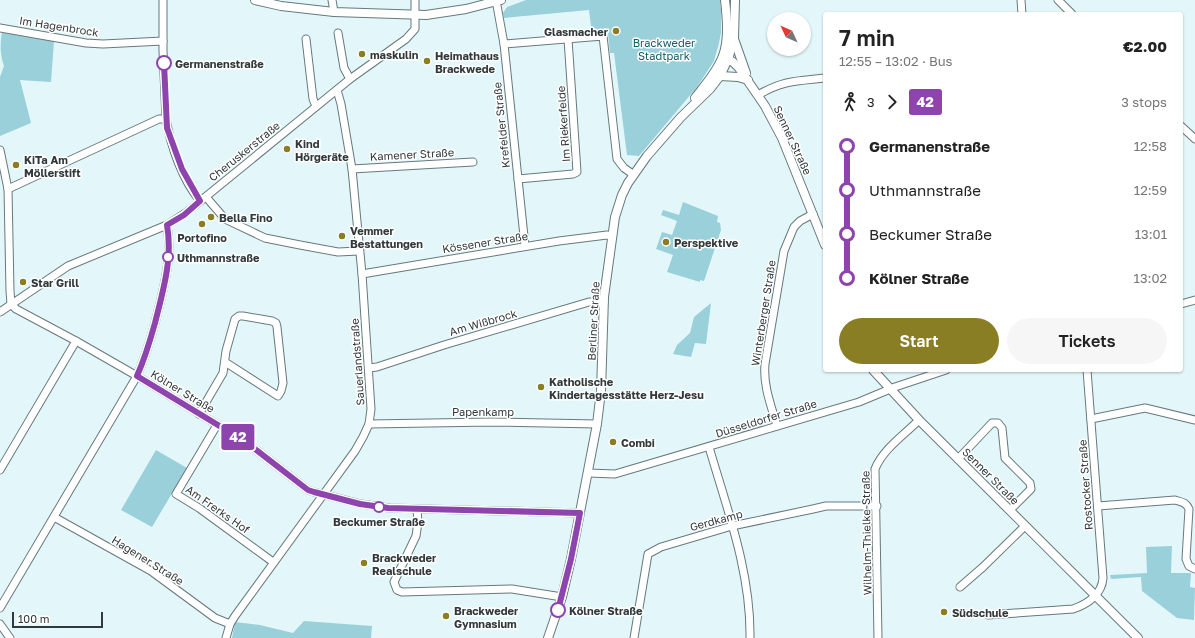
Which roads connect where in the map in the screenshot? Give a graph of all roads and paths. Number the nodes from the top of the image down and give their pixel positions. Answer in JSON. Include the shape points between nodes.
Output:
{"nodes":[{"id":1,"x":163,"y":0,"type":"edge"},
{"id":2,"x":255,"y":0,"type":"edge"},
{"id":3,"x":332,"y":0,"type":"edge"},
{"id":4,"x":415,"y":0,"type":"edge"},
{"id":5,"x":498,"y":0,"type":"edge"},
{"id":6,"x":725,"y":0,"type":"edge"},
{"id":7,"x":735,"y":0,"type":"edge"},
{"id":8,"x":1021,"y":0,"type":"edge"},
{"id":9,"x":1058,"y":0,"type":"edge"},
{"id":10,"x":334,"y":12,"type":"junction"},
{"id":11,"x":1022,"y":12,"type":"edge"},
{"id":12,"x":1070,"y":12,"type":"edge"},
{"id":13,"x":416,"y":15,"type":"junction"},
{"id":14,"x":0,"y":28,"type":"edge"},
{"id":15,"x":338,"y":33,"type":"dead end"},
{"id":16,"x":306,"y":39,"type":"dead end"},
{"id":17,"x":568,"y":39,"type":"junction"},
{"id":18,"x":734,"y":39,"type":"junction"},
{"id":19,"x":163,"y":41,"type":"junction"},
{"id":20,"x":504,"y":44,"type":"junction"},
{"id":21,"x":725,"y":58,"type":"junction"},
{"id":22,"x":720,"y":76,"type":"junction"},
{"id":23,"x":823,"y":78,"type":"edge"},
{"id":24,"x":350,"y":79,"type":"junction"},
{"id":25,"x":748,"y":80,"type":"junction"},
{"id":26,"x":337,"y":90,"type":"junction"},
{"id":27,"x":758,"y":95,"type":"junction"},
{"id":28,"x":316,"y":106,"type":"junction"},
{"id":29,"x":681,"y":117,"type":"junction"},
{"id":30,"x":166,"y":119,"type":"junction"},
{"id":31,"x":1183,"y":128,"type":"edge"},
{"id":32,"x":1195,"y":139,"type":"edge"},
{"id":33,"x":0,"y":150,"type":"edge"},
{"id":34,"x":473,"y":162,"type":"dead end"},
{"id":35,"x":352,"y":169,"type":"junction"},
{"id":36,"x":634,"y":175,"type":"junction"},
{"id":37,"x":518,"y":179,"type":"junction"},
{"id":38,"x":8,"y":189,"type":"junction"},
{"id":39,"x":203,"y":199,"type":"junction"},
{"id":40,"x":813,"y":214,"type":"junction"},
{"id":41,"x":167,"y":225,"type":"junction"},
{"id":42,"x":612,"y":236,"type":"junction"},
{"id":43,"x":823,"y":240,"type":"edge"},
{"id":44,"x":525,"y":246,"type":"junction"},
{"id":45,"x":360,"y":251,"type":"junction"},
{"id":46,"x":362,"y":274,"type":"junction"},
{"id":47,"x":1195,"y":300,"type":"edge"},
{"id":48,"x":604,"y":302,"type":"junction"},
{"id":49,"x":1183,"y":303,"type":"edge"},
{"id":50,"x":12,"y":304,"type":"junction"},
{"id":51,"x":0,"y":312,"type":"edge"},
{"id":52,"x":76,"y":340,"type":"junction"},
{"id":53,"x":225,"y":362,"type":"junction"},
{"id":54,"x":369,"y":368,"type":"junction"},
{"id":55,"x":875,"y":372,"type":"edge"},
{"id":56,"x":940,"y":372,"type":"edge"},
{"id":57,"x":1088,"y":372,"type":"edge"},
{"id":58,"x":137,"y":376,"type":"junction"},
{"id":59,"x":889,"y":389,"type":"junction"},
{"id":60,"x":199,"y":414,"type":"junction"},
{"id":61,"x":1091,"y":419,"type":"junction"},
{"id":62,"x":918,"y":420,"type":"junction"},
{"id":63,"x":1195,"y":420,"type":"edge"},
{"id":64,"x":369,"y":424,"type":"junction"},
{"id":65,"x":597,"y":424,"type":"junction"},
{"id":66,"x":217,"y":425,"type":"junction"},
{"id":67,"x":777,"y":426,"type":"junction"},
{"id":68,"x":709,"y":446,"type":"junction"},
{"id":69,"x":958,"y":459,"type":"junction"},
{"id":70,"x":0,"y":470,"type":"edge"},
{"id":71,"x":588,"y":473,"type":"junction"},
{"id":72,"x":322,"y":494,"type":"junction"},
{"id":73,"x":876,"y":506,"type":"junction"},
{"id":74,"x":1098,"y":506,"type":"junction"},
{"id":75,"x":417,"y":509,"type":"junction"},
{"id":76,"x":1010,"y":510,"type":"junction"},
{"id":77,"x":580,"y":513,"type":"junction"},
{"id":78,"x":54,"y":517,"type":"junction"},
{"id":79,"x":732,"y":526,"type":"junction"},
{"id":80,"x":1025,"y":526,"type":"junction"},
{"id":81,"x":274,"y":562,"type":"junction"},
{"id":82,"x":1195,"y":569,"type":"edge"},
{"id":83,"x":960,"y":586,"type":"dead end"},
{"id":84,"x":1095,"y":595,"type":"junction"},
{"id":85,"x":562,"y":598,"type":"junction"},
{"id":86,"x":0,"y":608,"type":"edge"},
{"id":87,"x":988,"y":615,"type":"dead end"},
{"id":88,"x":0,"y":624,"type":"edge"},
{"id":89,"x":230,"y":624,"type":"junction"},
{"id":90,"x":10,"y":638,"type":"edge"},
{"id":91,"x":226,"y":638,"type":"edge"},
{"id":92,"x":548,"y":638,"type":"edge"},
{"id":93,"x":634,"y":638,"type":"edge"},
{"id":94,"x":750,"y":638,"type":"edge"},
{"id":95,"x":878,"y":638,"type":"edge"},
{"id":96,"x":1138,"y":638,"type":"edge"}],
"edges":[{"from":1,"to":19,"type":"street"},
{"from":2,"to":10,"type":"street","via":[[281,6]]},
{"from":3,"to":10,"type":"street"},
{"from":4,"to":13,"type":"street","name":"Cheruskerstraße"},
{"from":5,"to":13,"type":"street","via":[[435,15]]},
{"from":5,"to":20,"type":"street","name":"Krefelder Straße"},
{"from":6,"to":21,"type":"street","name":"Berliner Straße"},
{"from":7,"to":18,"type":"street","name":"Berliner Straße"},
{"from":8,"to":11,"type":"street"},
{"from":9,"to":12,"type":"street"},
{"from":10,"to":13,"type":"street"},
{"from":13,"to":24,"type":"street","name":"Cheruskerstraße","via":[[415,29],[410,36]]},
{"from":14,"to":19,"type":"street","name":"Im Hagenbrock","via":[[86,43]]},
{"from":15,"to":24,"type":"street","via":[[344,68]]},
{"from":16,"to":28,"type":"street"},
{"from":17,"to":20,"type":"street"},
{"from":17,"to":36,"type":"street","via":[[603,36],[617,159]]},
{"from":17,"to":37,"type":"street","name":"Im Riekerfelde","via":[[577,172]]},
{"from":18,"to":21,"type":"street","name":"Berliner Straße"},
{"from":18,"to":25,"type":"street"},
{"from":19,"to":30,"type":"street"},
{"from":20,"to":37,"type":"street","name":"Krefelder Straße"},
{"from":21,"to":22,"type":"street","name":"Berliner Straße"},
{"from":21,"to":25,"type":"street","name":"Senner Straße","via":[[739,68]]},
{"from":21,"to":29,"type":"street","name":"Berliner Straße"},
{"from":22,"to":25,"type":"street"},
{"from":22,"to":29,"type":"street","name":"Berliner Straße"},
{"from":23,"to":27,"type":"street","via":[[787,82]]},
{"from":24,"to":26,"type":"street","name":"Cheruskerstraße"},
{"from":25,"to":27,"type":"street","name":"Senner Straße"},
{"from":26,"to":28,"type":"street","name":"Cheruskerstraße"},
{"from":26,"to":35,"type":"street","name":"Sauerlandstraße"},
{"from":27,"to":40,"type":"street","name":"Senner Straße","via":[[782,138]]},
{"from":28,"to":39,"type":"street","name":"Cheruskerstraße"},
{"from":29,"to":36,"type":"street","name":"Berliner Straße"},
{"from":30,"to":38,"type":"street","via":[[159,119]]},
{"from":30,"to":39,"type":"street","via":[[182,169]]},
{"from":31,"to":32,"type":"street"},
{"from":33,"to":38,"type":"street"},
{"from":34,"to":35,"type":"street","name":"Kamener Straße"},
{"from":35,"to":45,"type":"street","name":"Sauerlandstraße"},
{"from":36,"to":42,"type":"street","name":"Berliner Straße","via":[[622,195]]},
{"from":37,"to":44,"type":"street","name":"Krefelder Straße"},
{"from":38,"to":50,"type":"street"},
{"from":39,"to":41,"type":"street","name":"Cheruskerstraße"},
{"from":39,"to":45,"type":"street","via":[[225,219],[265,238],[338,252]]},
{"from":40,"to":43,"type":"street","name":"Senner Straße"},
{"from":40,"to":67,"type":"street","name":"Winterberger Straße","via":[[794,227],[784,251],[764,377]]},
{"from":41,"to":50,"type":"street","name":"Cheruskerstraße","via":[[68,266]]},
{"from":41,"to":58,"type":"street","via":[[169,237],[165,284],[145,359]]},
{"from":42,"to":44,"type":"street","name":"Kössener Straße"},
{"from":42,"to":48,"type":"street","name":"Berliner Straße"},
{"from":44,"to":46,"type":"street","name":"Kössener Straße"},
{"from":45,"to":46,"type":"street","name":"Sauerlandstraße"},
{"from":46,"to":54,"type":"street","name":"Sauerlandstraße"},
{"from":47,"to":49,"type":"street"},
{"from":48,"to":54,"type":"street","name":"Am Wißbrock","via":[[589,302]]},
{"from":48,"to":65,"type":"street","name":"Berliner Straße","via":[[601,391]]},
{"from":50,"to":51,"type":"street","name":"Cheruskerstraße"},
{"from":50,"to":52,"type":"street","name":"Kölner Straße","via":[[16,309]]},
{"from":52,"to":58,"type":"street","name":"Kölner Straße"},
{"from":52,"to":70,"type":"street"},
{"from":53,"to":53,"type":"street","via":[[235,319],[239,316],[276,323],[283,383],[278,396]]},
{"from":53,"to":60,"type":"street","via":[[220,379]]},
{"from":54,"to":64,"type":"street","name":"Sauerlandstraße","via":[[372,409]]},
{"from":55,"to":59,"type":"street","name":"Senner Straße"},
{"from":56,"to":59,"type":"street","name":"Düsseldorfer Straße"},
{"from":57,"to":61,"type":"street","name":"Rostocker Straße"},
{"from":58,"to":60,"type":"street","name":"Kölner Straße"},
{"from":58,"to":78,"type":"street"},
{"from":59,"to":62,"type":"street","name":"Senner Straße"},
{"from":59,"to":67,"type":"street","name":"Düsseldorfer Straße","via":[[860,402]]},
{"from":60,"to":66,"type":"street","name":"Kölner Straße"},
{"from":61,"to":63,"type":"street","via":[[1145,408]]},
{"from":61,"to":74,"type":"street","name":"Rostocker Straße"},
{"from":62,"to":69,"type":"street","name":"Senner Straße"},
{"from":62,"to":73,"type":"street","name":"Wilhelm-Thielke-Straße","via":[[879,460],[875,469]]},
{"from":64,"to":65,"type":"street","name":"Papenkamp"},
{"from":64,"to":72,"type":"street","name":"Sauerlandstraße","via":[[355,451]]},
{"from":65,"to":71,"type":"street","name":"Berliner Straße"},
{"from":66,"to":72,"type":"street","name":"Kölner Straße","via":[[246,442],[303,486]]},
{"from":66,"to":81,"type":"street","name":"Am Frerks Hof","via":[[176,494]]},
{"from":67,"to":68,"type":"street","name":"Düsseldorfer Straße"},
{"from":68,"to":71,"type":"street","name":"Düsseldorfer Straße","via":[[616,474]]},
{"from":68,"to":79,"type":"street"},
{"from":69,"to":76,"type":"street","name":"Senner Straße"},
{"from":69,"to":76,"type":"street","via":[[992,423],[998,423],[1002,428],[1005,458],[1030,483],[1031,489]]},
{"from":71,"to":77,"type":"street","name":"Berliner Straße"},
{"from":72,"to":75,"type":"street","name":"Kölner Straße","via":[[372,506]]},
{"from":72,"to":81,"type":"street","name":"Sauerlandstraße"},
{"from":73,"to":79,"type":"street","name":"Gerdkamp","via":[[826,506]]},
{"from":73,"to":95,"type":"street","name":"Wilhelm-Thielke-Straße"},
{"from":74,"to":82,"type":"street","via":[[1175,500],[1183,502],[1188,509],[1186,559],[1189,566]]},
{"from":74,"to":84,"type":"street","name":"Rostocker Straße","via":[[1103,578],[1102,585]]},
{"from":75,"to":77,"type":"street","name":"Kölner Straße"},
{"from":75,"to":85,"type":"street","via":[[416,536],[394,582],[397,590],[402,592],[512,589]]},
{"from":76,"to":80,"type":"street","name":"Senner Straße"},
{"from":77,"to":85,"type":"street","name":"Berliner Straße"},
{"from":78,"to":86,"type":"street"},
{"from":78,"to":89,"type":"street","name":"Hagener Straße","via":[[151,571],[215,618]]},
{"from":79,"to":93,"type":"street","name":"Gerdkamp","via":[[661,547],[648,554]]},
{"from":79,"to":94,"type":"street","via":[[748,597]]},
{"from":80,"to":83,"type":"street"},
{"from":80,"to":84,"type":"street","name":"Senner Straße"},
{"from":81,"to":89,"type":"street","name":"Sauerlandstraße"},
{"from":84,"to":87,"type":"street","via":[[1082,606],[1073,609]]},
{"from":84,"to":96,"type":"street","name":"Senner Straße"},
{"from":85,"to":92,"type":"street","name":"Berliner Straße"},
{"from":88,"to":90,"type":"street"},
{"from":89,"to":91,"type":"street","name":"Sauerlandstraße"}]}
